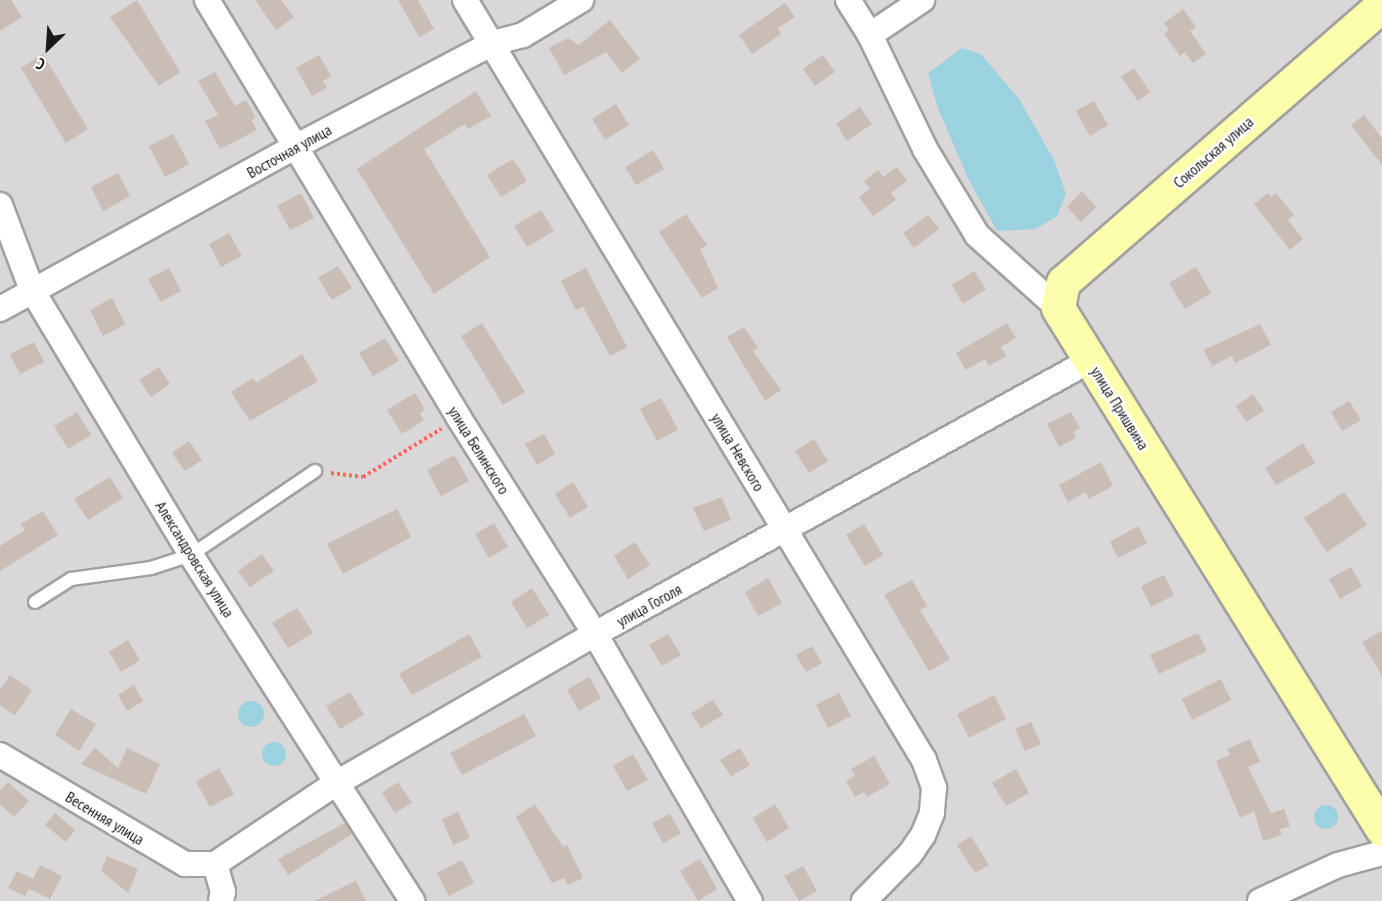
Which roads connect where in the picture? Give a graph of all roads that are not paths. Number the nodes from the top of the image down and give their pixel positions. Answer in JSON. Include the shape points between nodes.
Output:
{"nodes":[{"id":1,"x":207,"y":0,"type":"edge"},
{"id":2,"x":465,"y":0,"type":"edge"},
{"id":3,"x":581,"y":0,"type":"edge"},
{"id":4,"x":848,"y":0,"type":"edge"},
{"id":5,"x":922,"y":0,"type":"edge"},
{"id":6,"x":1382,"y":5,"type":"edge"},
{"id":7,"x":870,"y":35,"type":"junction"},
{"id":8,"x":493,"y":43,"type":"junction"},
{"id":9,"x":293,"y":148,"type":"junction"},
{"id":10,"x":0,"y":205,"type":"edge"},
{"id":11,"x":32,"y":290,"type":"junction"},
{"id":12,"x":1058,"y":308,"type":"junction"},
{"id":13,"x":0,"y":309,"type":"edge"},
{"id":14,"x":1091,"y":360,"type":"junction"},
{"id":15,"x":315,"y":471,"type":"road end"},
{"id":16,"x":785,"y":530,"type":"junction"},
{"id":17,"x":191,"y":555,"type":"junction"},
{"id":18,"x":35,"y":602,"type":"dead end"},
{"id":19,"x":595,"y":634,"type":"junction"},
{"id":20,"x":0,"y":755,"type":"edge"},
{"id":21,"x":335,"y":784,"type":"junction"},
{"id":22,"x":1382,"y":829,"type":"edge"},
{"id":23,"x":1382,"y":853,"type":"edge"},
{"id":24,"x":215,"y":864,"type":"junction"},
{"id":25,"x":221,"y":901,"type":"edge"},
{"id":26,"x":412,"y":901,"type":"edge"},
{"id":27,"x":750,"y":901,"type":"edge"},
{"id":28,"x":864,"y":901,"type":"edge"},
{"id":29,"x":1260,"y":901,"type":"edge"}],
"edges":[{"from":1,"to":9,"type":"street","name":"улица Белинского"},
{"from":2,"to":8,"type":"street","name":"улица Невского"},
{"from":3,"to":8,"type":"street","name":"Восточная улица","via":[[523,36]]},
{"from":4,"to":7,"type":"street","name":"улица Пришвина"},
{"from":5,"to":7,"type":"street"},
{"from":6,"to":12,"type":"street","name":"Сокольская улица","via":[[1064,282]]},
{"from":7,"to":12,"type":"street","name":"улица Пришвина","via":[[925,149],[977,235]]},
{"from":8,"to":9,"type":"street","name":"Восточная улица"},
{"from":8,"to":16,"type":"street","name":"улица Невского"},
{"from":9,"to":11,"type":"street","name":"Восточная улица"},
{"from":9,"to":19,"type":"street","name":"улица Белинского"},
{"from":10,"to":11,"type":"street","name":"Александровская улица"},
{"from":11,"to":13,"type":"street","name":"Восточная улица"},
{"from":11,"to":17,"type":"street","name":"Александровская улица"},
{"from":12,"to":14,"type":"street","name":"улица Пришвина"},
{"from":14,"to":16,"type":"street","name":"улица Гоголя"},
{"from":14,"to":22,"type":"street","name":"улица Пришвина"},
{"from":15,"to":17,"type":"lane"},
{"from":16,"to":19,"type":"street","name":"улица Гоголя"},
{"from":16,"to":28,"type":"street","name":"улица Невского","via":[[924,760],[934,788],[932,813],[923,835]]},
{"from":17,"to":18,"type":"lane","via":[[151,568],[70,579]]},
{"from":17,"to":21,"type":"street","name":"Александровская улица"},
{"from":19,"to":21,"type":"street","name":"улица Гоголя"},
{"from":19,"to":27,"type":"street","name":"улица Белинского"},
{"from":20,"to":24,"type":"street","name":"Весенняя улица","via":[[185,864]]},
{"from":21,"to":24,"type":"street","name":"улица Гоголя"},
{"from":21,"to":26,"type":"street","name":"Александровская улица"},
{"from":23,"to":29,"type":"street","via":[[1338,865]]},
{"from":24,"to":25,"type":"street","via":[[223,892]]}]}
